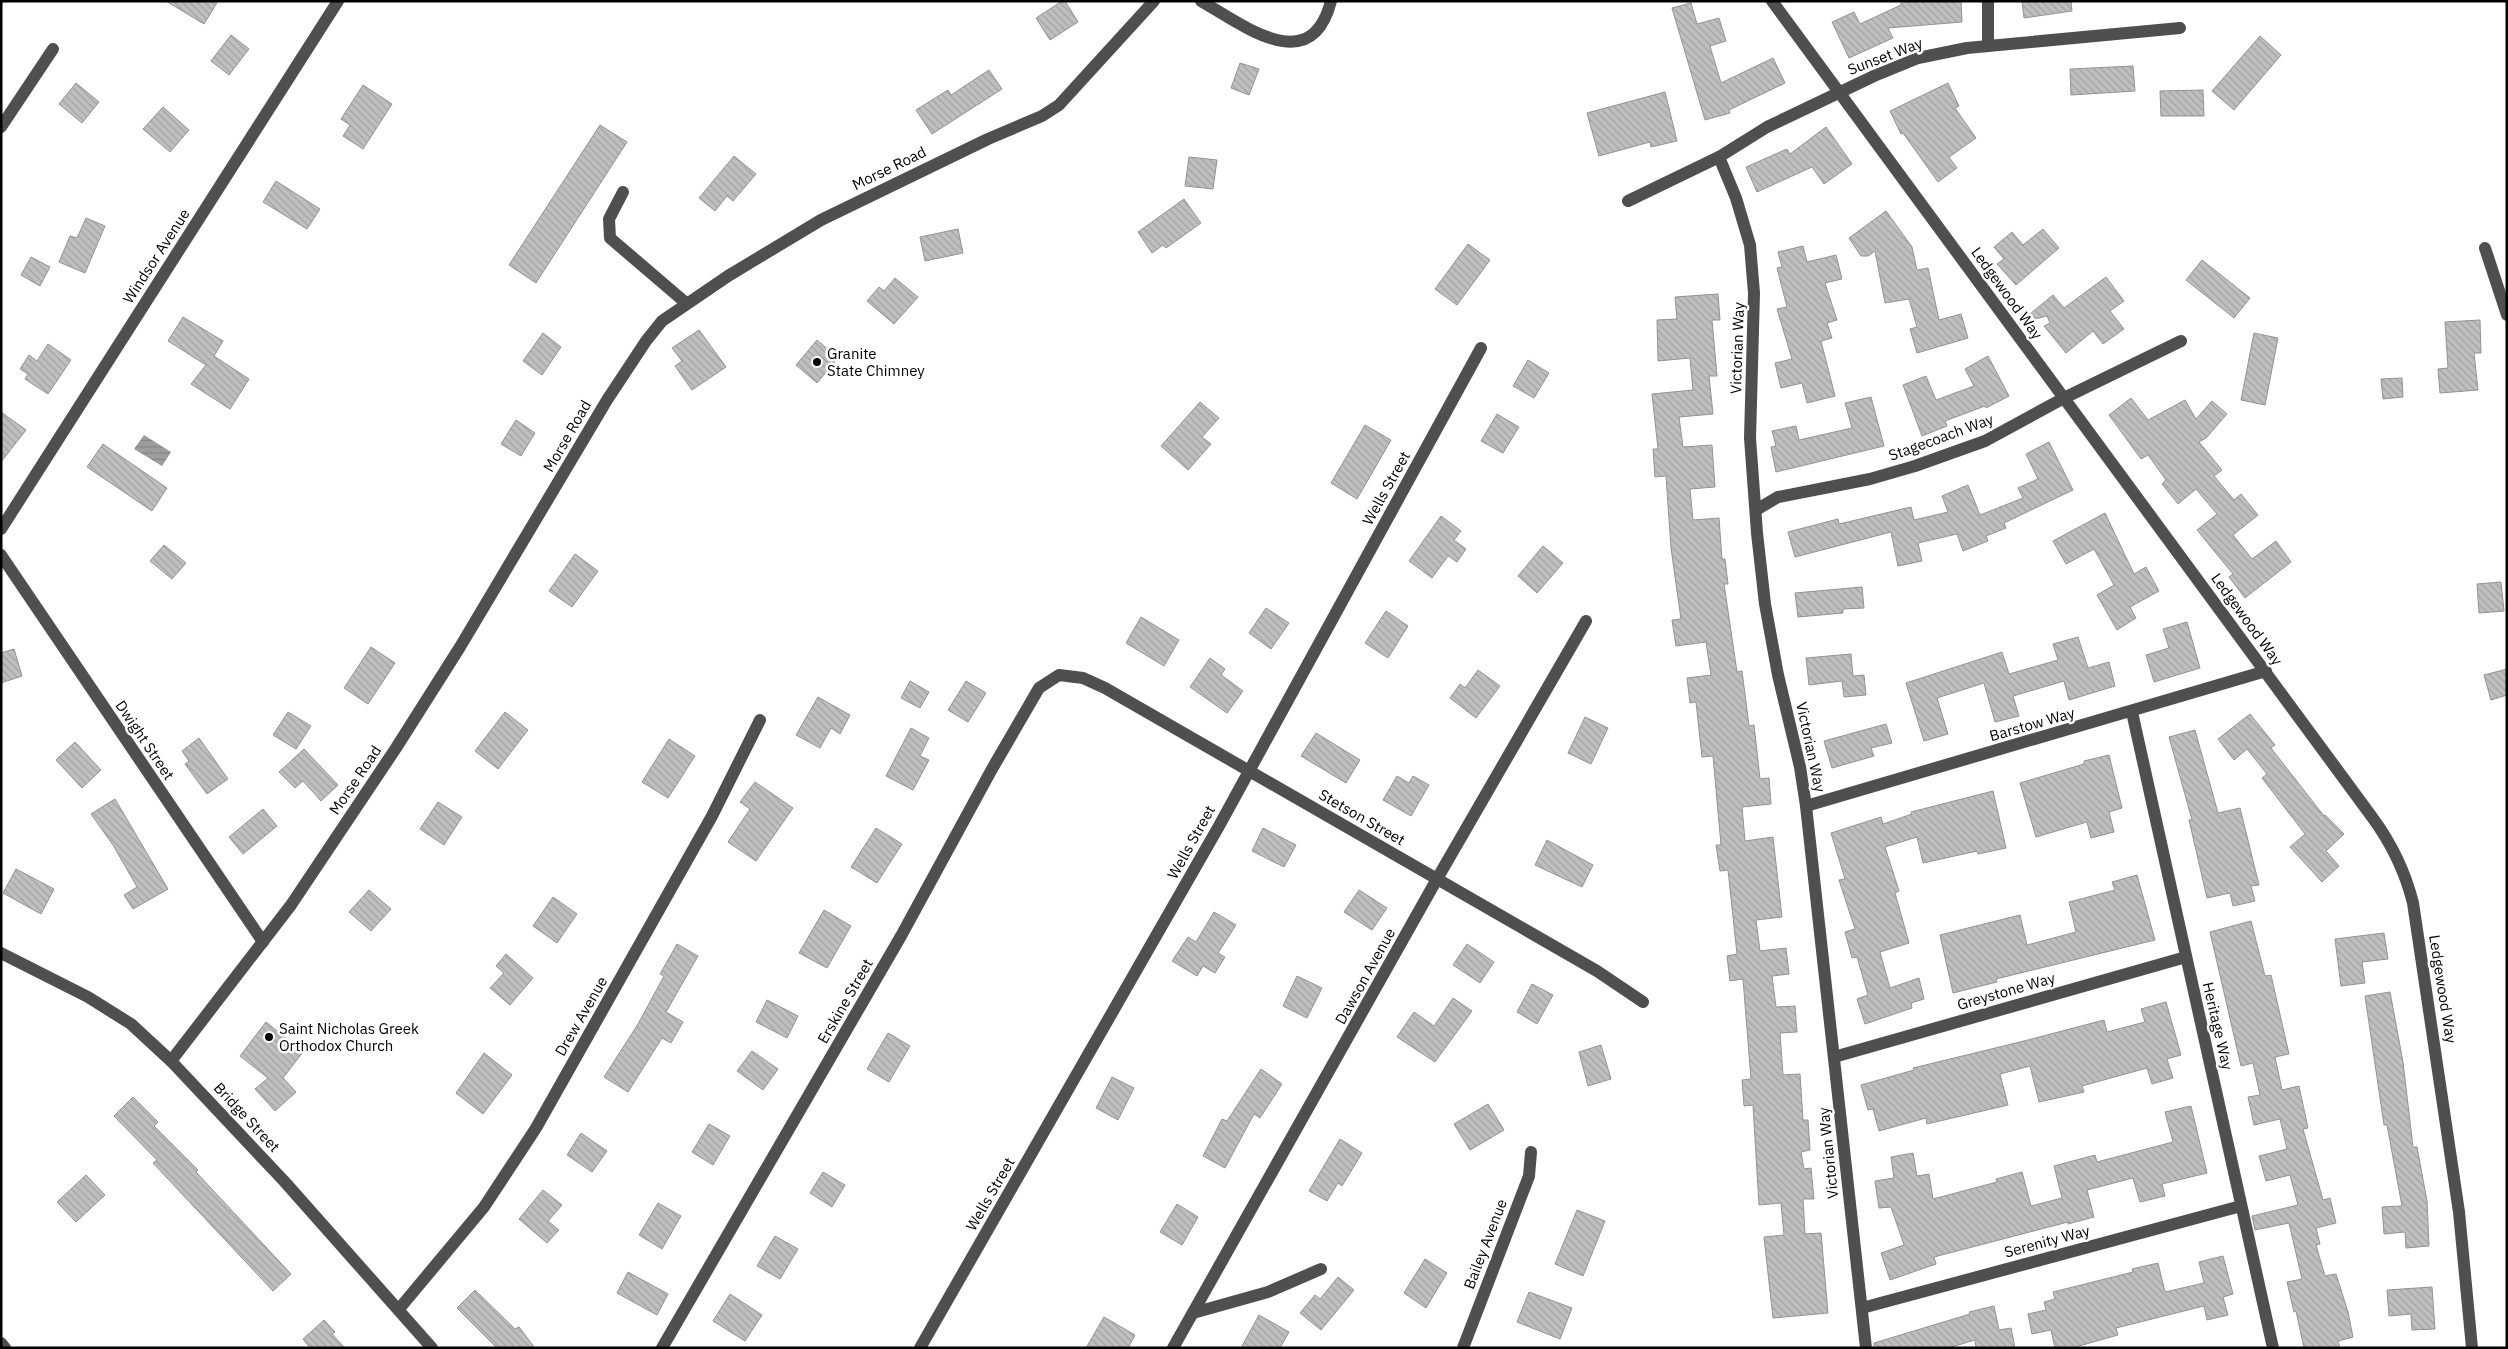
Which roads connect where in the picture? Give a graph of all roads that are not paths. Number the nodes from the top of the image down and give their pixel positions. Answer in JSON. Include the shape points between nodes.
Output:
{"nodes":[{"id":1,"x":338,"y":1,"type":"edge"},
{"id":2,"x":1154,"y":1,"type":"edge"},
{"id":3,"x":1201,"y":1,"type":"edge"},
{"id":4,"x":1331,"y":1,"type":"edge"},
{"id":5,"x":1772,"y":1,"type":"edge"},
{"id":6,"x":1988,"y":1,"type":"edge"},
{"id":7,"x":2180,"y":28,"type":"dead end"},
{"id":8,"x":1988,"y":46,"type":"junction"},
{"id":9,"x":53,"y":49,"type":"dead end"},
{"id":10,"x":1839,"y":93,"type":"junction"},
{"id":11,"x":1,"y":127,"type":"edge"},
{"id":12,"x":1719,"y":157,"type":"junction"},
{"id":13,"x":624,"y":192,"type":"dead end"},
{"id":14,"x":1628,"y":201,"type":"dead end"},
{"id":15,"x":2485,"y":248,"type":"dead end"},
{"id":16,"x":686,"y":304,"type":"junction"},
{"id":17,"x":2507,"y":315,"type":"edge"},
{"id":18,"x":2181,"y":341,"type":"dead end"},
{"id":19,"x":1482,"y":348,"type":"dead end"},
{"id":20,"x":2064,"y":398,"type":"junction"},
{"id":21,"x":1756,"y":510,"type":"junction"},
{"id":22,"x":1,"y":529,"type":"edge"},
{"id":23,"x":1,"y":555,"type":"edge"},
{"id":24,"x":1586,"y":621,"type":"dead end"},
{"id":25,"x":2266,"y":671,"type":"junction"},
{"id":26,"x":1059,"y":675,"type":"joint"},
{"id":27,"x":2132,"y":712,"type":"junction"},
{"id":28,"x":760,"y":720,"type":"dead end"},
{"id":29,"x":1248,"y":771,"type":"junction"},
{"id":30,"x":1806,"y":806,"type":"junction"},
{"id":31,"x":1437,"y":879,"type":"junction"},
{"id":32,"x":262,"y":942,"type":"junction"},
{"id":33,"x":1,"y":953,"type":"edge"},
{"id":34,"x":2186,"y":957,"type":"junction"},
{"id":35,"x":1643,"y":1002,"type":"dead end"},
{"id":36,"x":1834,"y":1058,"type":"junction"},
{"id":37,"x":171,"y":1061,"type":"junction"},
{"id":38,"x":1531,"y":1152,"type":"dead end"},
{"id":39,"x":2241,"y":1206,"type":"junction"},
{"id":40,"x":1321,"y":1269,"type":"dead end"},
{"id":41,"x":1862,"y":1308,"type":"junction"},
{"id":42,"x":399,"y":1309,"type":"junction"},
{"id":43,"x":1193,"y":1313,"type":"junction"},
{"id":44,"x":1,"y":1343,"type":"edge"},
{"id":45,"x":5,"y":1348,"type":"edge"},
{"id":46,"x":432,"y":1348,"type":"edge"},
{"id":47,"x":662,"y":1348,"type":"edge"},
{"id":48,"x":920,"y":1348,"type":"edge"},
{"id":49,"x":1173,"y":1348,"type":"edge"},
{"id":50,"x":1463,"y":1348,"type":"edge"},
{"id":51,"x":1866,"y":1348,"type":"edge"},
{"id":52,"x":2273,"y":1348,"type":"edge"},
{"id":53,"x":2472,"y":1348,"type":"edge"}],
"edges":[{"from":1,"to":22,"type":"street","name":"Windsor Avenue"},
{"from":2,"to":16,"type":"street","name":"Morse Road","via":[[1088,75],[1050,111],[821,220]]},
{"from":3,"to":4,"type":"street","via":[[1266,38],[1289,44],[1312,36],[1326,20]]},
{"from":5,"to":10,"type":"street","name":"Ledgewood Way"},
{"from":6,"to":8,"type":"street"},
{"from":7,"to":8,"type":"street","name":"Sunset Way"},
{"from":8,"to":10,"type":"street","name":"Sunset Way","via":[[1918,58]]},
{"from":9,"to":11,"type":"street"},
{"from":10,"to":12,"type":"street","name":"Sunset Way","via":[[1767,128]]},
{"from":10,"to":20,"type":"street","name":"Ledgewood Way"},
{"from":12,"to":14,"type":"street","name":"Sunset Way"},
{"from":12,"to":21,"type":"street","name":"Victorian Way","via":[[1750,245],[1754,293],[1750,438]]},
{"from":13,"to":16,"type":"street","via":[[609,219],[610,238]]},
{"from":15,"to":17,"type":"street"},
{"from":16,"to":32,"type":"street","name":"Morse Road","via":[[662,321],[633,360],[396,748],[291,905]]},
{"from":18,"to":20,"type":"street","name":"Stagecoach Way"},
{"from":19,"to":29,"type":"street","name":"Wells Street"},
{"from":20,"to":21,"type":"street","name":"Stagecoach Way","via":[[1985,440],[1923,463],[1870,479],[1778,497]]},
{"from":20,"to":25,"type":"street","name":"Ledgewood Way"},
{"from":21,"to":30,"type":"street","name":"Victorian Way","via":[[1765,604]]},
{"from":23,"to":32,"type":"street","name":"Dwight Street"},
{"from":24,"to":31,"type":"street","name":"Dawson Avenue"},
{"from":25,"to":27,"type":"street","name":"Barstow Way"},
{"from":25,"to":53,"type":"street","name":"Ledgewood Way","via":[[2386,836],[2408,880],[2451,1150]]},
{"from":26,"to":29,"type":"street","name":"Stetson Street","via":[[1083,678],[1105,688]]},
{"from":26,"to":47,"type":"street","name":"Erskine Street","via":[[1039,688],[901,936]]},
{"from":27,"to":30,"type":"street","name":"Barstow Way"},
{"from":27,"to":34,"type":"street","name":"Heritage Way"},
{"from":28,"to":42,"type":"street","name":"Drew Avenue","via":[[712,816],[536,1128],[484,1208]]},
{"from":29,"to":31,"type":"street","name":"Stetson Street"},
{"from":29,"to":48,"type":"street","name":"Wells Street"},
{"from":30,"to":36,"type":"street","name":"Victorian Way"},
{"from":31,"to":35,"type":"street","name":"Stetson Street","via":[[1597,971]]},
{"from":31,"to":43,"type":"street","name":"Dawson Avenue"},
{"from":32,"to":37,"type":"street","name":"Morse Road"},
{"from":33,"to":37,"type":"street","name":"Bridge Street","via":[[88,997],[131,1024]]},
{"from":34,"to":36,"type":"street","name":"Greystone Way"},
{"from":34,"to":39,"type":"street","name":"Heritage Way"},
{"from":36,"to":41,"type":"street","name":"Victorian Way"},
{"from":37,"to":42,"type":"street","name":"Bridge Street"},
{"from":38,"to":50,"type":"street","name":"Bailey Avenue","via":[[1529,1176]]},
{"from":39,"to":41,"type":"street","name":"Serenity Way"},
{"from":39,"to":52,"type":"street","name":"Heritage Way"},
{"from":40,"to":43,"type":"street","via":[[1268,1292]]},
{"from":41,"to":51,"type":"street","name":"Victorian Way"},
{"from":42,"to":46,"type":"street","name":"Bridge Street"},
{"from":43,"to":49,"type":"street","name":"Dawson Avenue"},
{"from":44,"to":45,"type":"street"}]}
